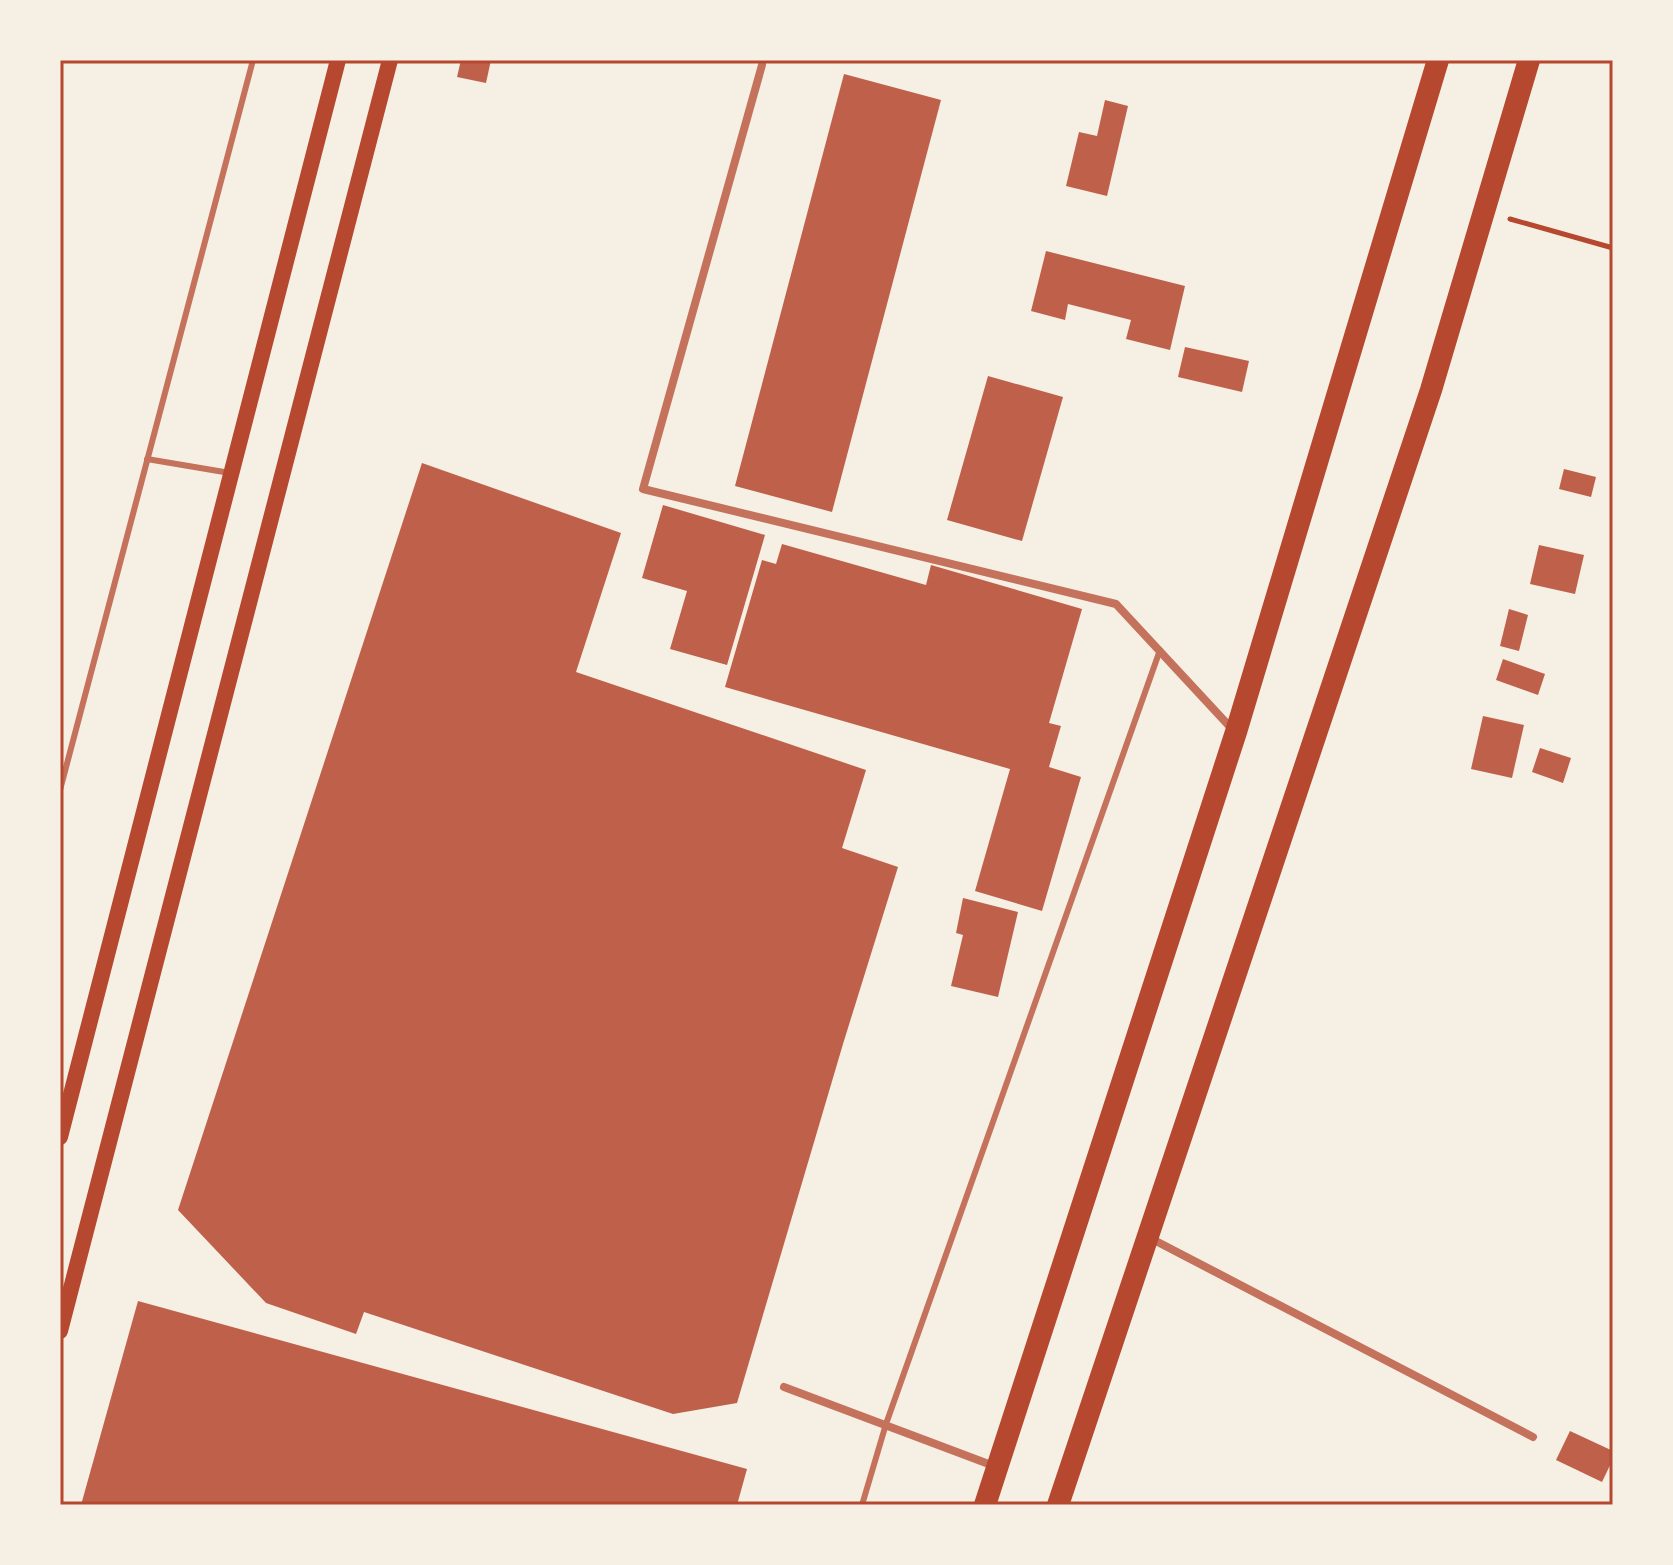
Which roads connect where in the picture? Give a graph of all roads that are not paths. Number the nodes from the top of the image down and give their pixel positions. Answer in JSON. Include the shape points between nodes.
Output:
{"nodes":[{"id":1,"x":253,"y":60,"type":"edge"},
{"id":2,"x":338,"y":60,"type":"edge"},
{"id":3,"x":390,"y":60,"type":"edge"},
{"id":4,"x":1438,"y":60,"type":"edge"},
{"id":5,"x":1529,"y":60,"type":"edge"},
{"id":6,"x":762,"y":65,"type":"dead end"},
{"id":7,"x":147,"y":459,"type":"junction"},
{"id":8,"x":231,"y":474,"type":"junction"},
{"id":9,"x":1160,"y":650,"type":"junction"},
{"id":10,"x":1236,"y":732,"type":"junction"},
{"id":11,"x":60,"y":790,"type":"edge"},
{"id":12,"x":60,"y":1137,"type":"edge"},
{"id":13,"x":1148,"y":1236,"type":"junction"},
{"id":14,"x":60,"y":1331,"type":"edge"},
{"id":15,"x":784,"y":1387,"type":"dead end"},
{"id":16,"x":886,"y":1424,"type":"junction"},
{"id":17,"x":1533,"y":1437,"type":"dead end"},
{"id":18,"x":998,"y":1468,"type":"junction"},
{"id":19,"x":862,"y":1505,"type":"edge"},
{"id":20,"x":985,"y":1505,"type":"edge"},
{"id":21,"x":1058,"y":1505,"type":"edge"}],
"edges":[{"from":1,"to":7,"type":"lane"},
{"from":2,"to":8,"type":"main road"},
{"from":3,"to":14,"type":"main road"},
{"from":4,"to":10,"type":"highway"},
{"from":5,"to":13,"type":"highway","via":[[1431,390]]},
{"from":6,"to":9,"type":"street","via":[[643,489],[1116,604]]},
{"from":7,"to":8,"type":"lane"},
{"from":7,"to":11,"type":"lane"},
{"from":8,"to":12,"type":"main road"},
{"from":9,"to":10,"type":"street"},
{"from":9,"to":16,"type":"lane"},
{"from":10,"to":18,"type":"highway"},
{"from":13,"to":17,"type":"street"},
{"from":13,"to":21,"type":"highway"},
{"from":15,"to":16,"type":"street"},
{"from":16,"to":18,"type":"street"},
{"from":16,"to":19,"type":"lane"},
{"from":18,"to":20,"type":"highway"}]}
